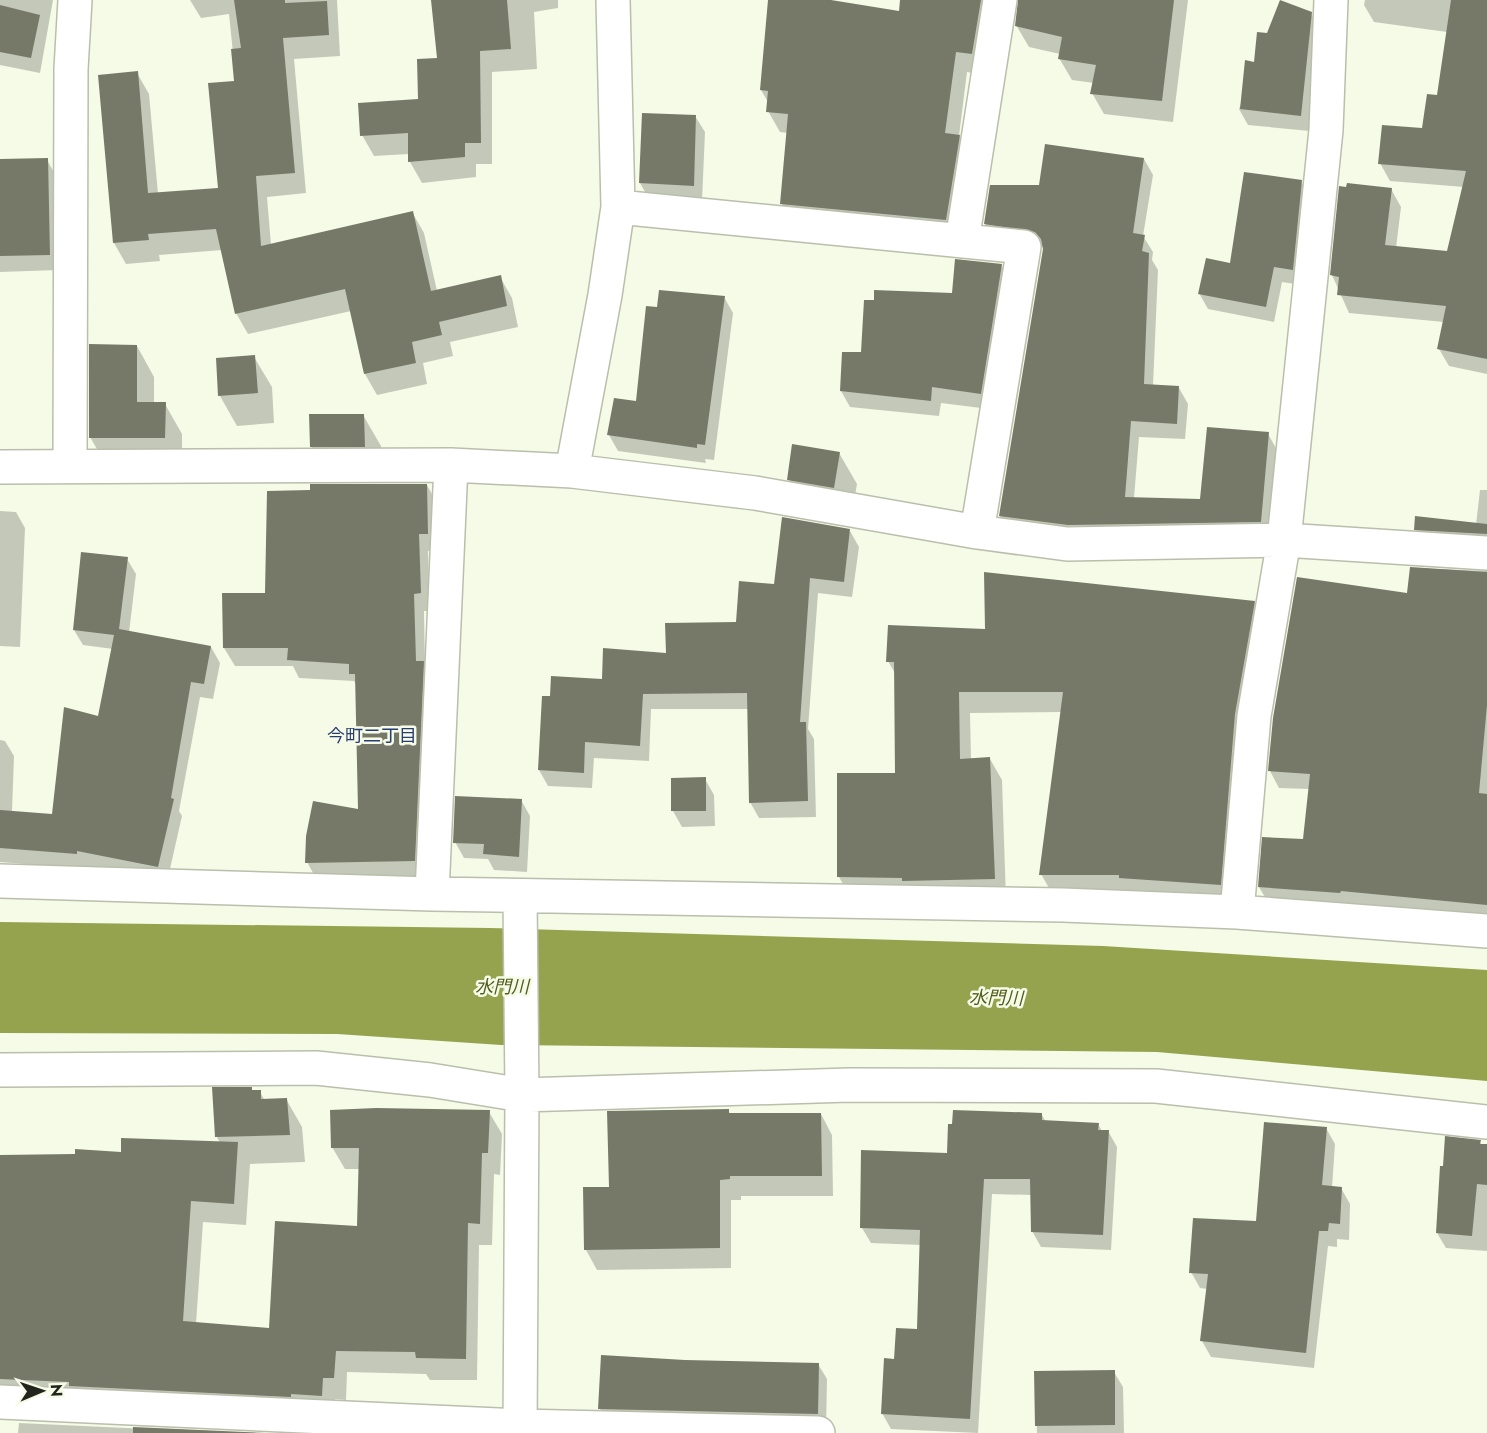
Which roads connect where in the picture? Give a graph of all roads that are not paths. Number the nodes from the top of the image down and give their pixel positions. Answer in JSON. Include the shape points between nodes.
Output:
{"nodes":[{"id":1,"x":75,"y":0,"type":"edge"},
{"id":2,"x":613,"y":0,"type":"edge"},
{"id":3,"x":1000,"y":0,"type":"edge"},
{"id":4,"x":1332,"y":0,"type":"edge"},
{"id":5,"x":618,"y":207,"type":"junction"},
{"id":6,"x":962,"y":241,"type":"junction"},
{"id":7,"x":451,"y":465,"type":"junction"},
{"id":8,"x":70,"y":466,"type":"junction"},
{"id":9,"x":0,"y":467,"type":"edge"},
{"id":10,"x":572,"y":471,"type":"junction"},
{"id":11,"x":977,"y":532,"type":"junction"},
{"id":12,"x":1284,"y":540,"type":"junction"},
{"id":13,"x":1487,"y":553,"type":"edge"},
{"id":14,"x":0,"y":881,"type":"edge"},
{"id":15,"x":432,"y":894,"type":"junction"},
{"id":16,"x":521,"y":909,"type":"junction"},
{"id":17,"x":1237,"y":912,"type":"junction"},
{"id":18,"x":1487,"y":931,"type":"edge"},
{"id":19,"x":0,"y":1070,"type":"edge"},
{"id":20,"x":522,"y":1095,"type":"junction"},
{"id":21,"x":1487,"y":1122,"type":"edge"},
{"id":22,"x":0,"y":1402,"type":"edge"},
{"id":23,"x":520,"y":1429,"type":"edge"},
{"id":24,"x":818,"y":1433,"type":"edge"}],
"edges":[{"from":1,"to":8,"type":"street","via":[[71,69]]},
{"from":2,"to":5,"type":"street"},
{"from":3,"to":6,"type":"street"},
{"from":4,"to":12,"type":"street","via":[[1326,130]]},
{"from":5,"to":6,"type":"street"},
{"from":5,"to":10,"type":"street"},
{"from":6,"to":11,"type":"street","via":[[1024,247]]},
{"from":7,"to":8,"type":"street"},
{"from":7,"to":10,"type":"street"},
{"from":7,"to":15,"type":"street"},
{"from":8,"to":9,"type":"street"},
{"from":10,"to":11,"type":"street","via":[[755,493]]},
{"from":11,"to":12,"type":"street","via":[[1067,544]]},
{"from":12,"to":13,"type":"street"},
{"from":12,"to":17,"type":"street","via":[[1254,716]]},
{"from":14,"to":15,"type":"street"},
{"from":15,"to":16,"type":"street"},
{"from":16,"to":17,"type":"street","via":[[1063,905]]},
{"from":16,"to":20,"type":"street"},
{"from":17,"to":18,"type":"street"},
{"from":19,"to":20,"type":"street","via":[[316,1068]]},
{"from":20,"to":21,"type":"street","via":[[849,1085],[1156,1086]]},
{"from":20,"to":23,"type":"street"},
{"from":22,"to":23,"type":"street"},
{"from":23,"to":24,"type":"street"}]}
